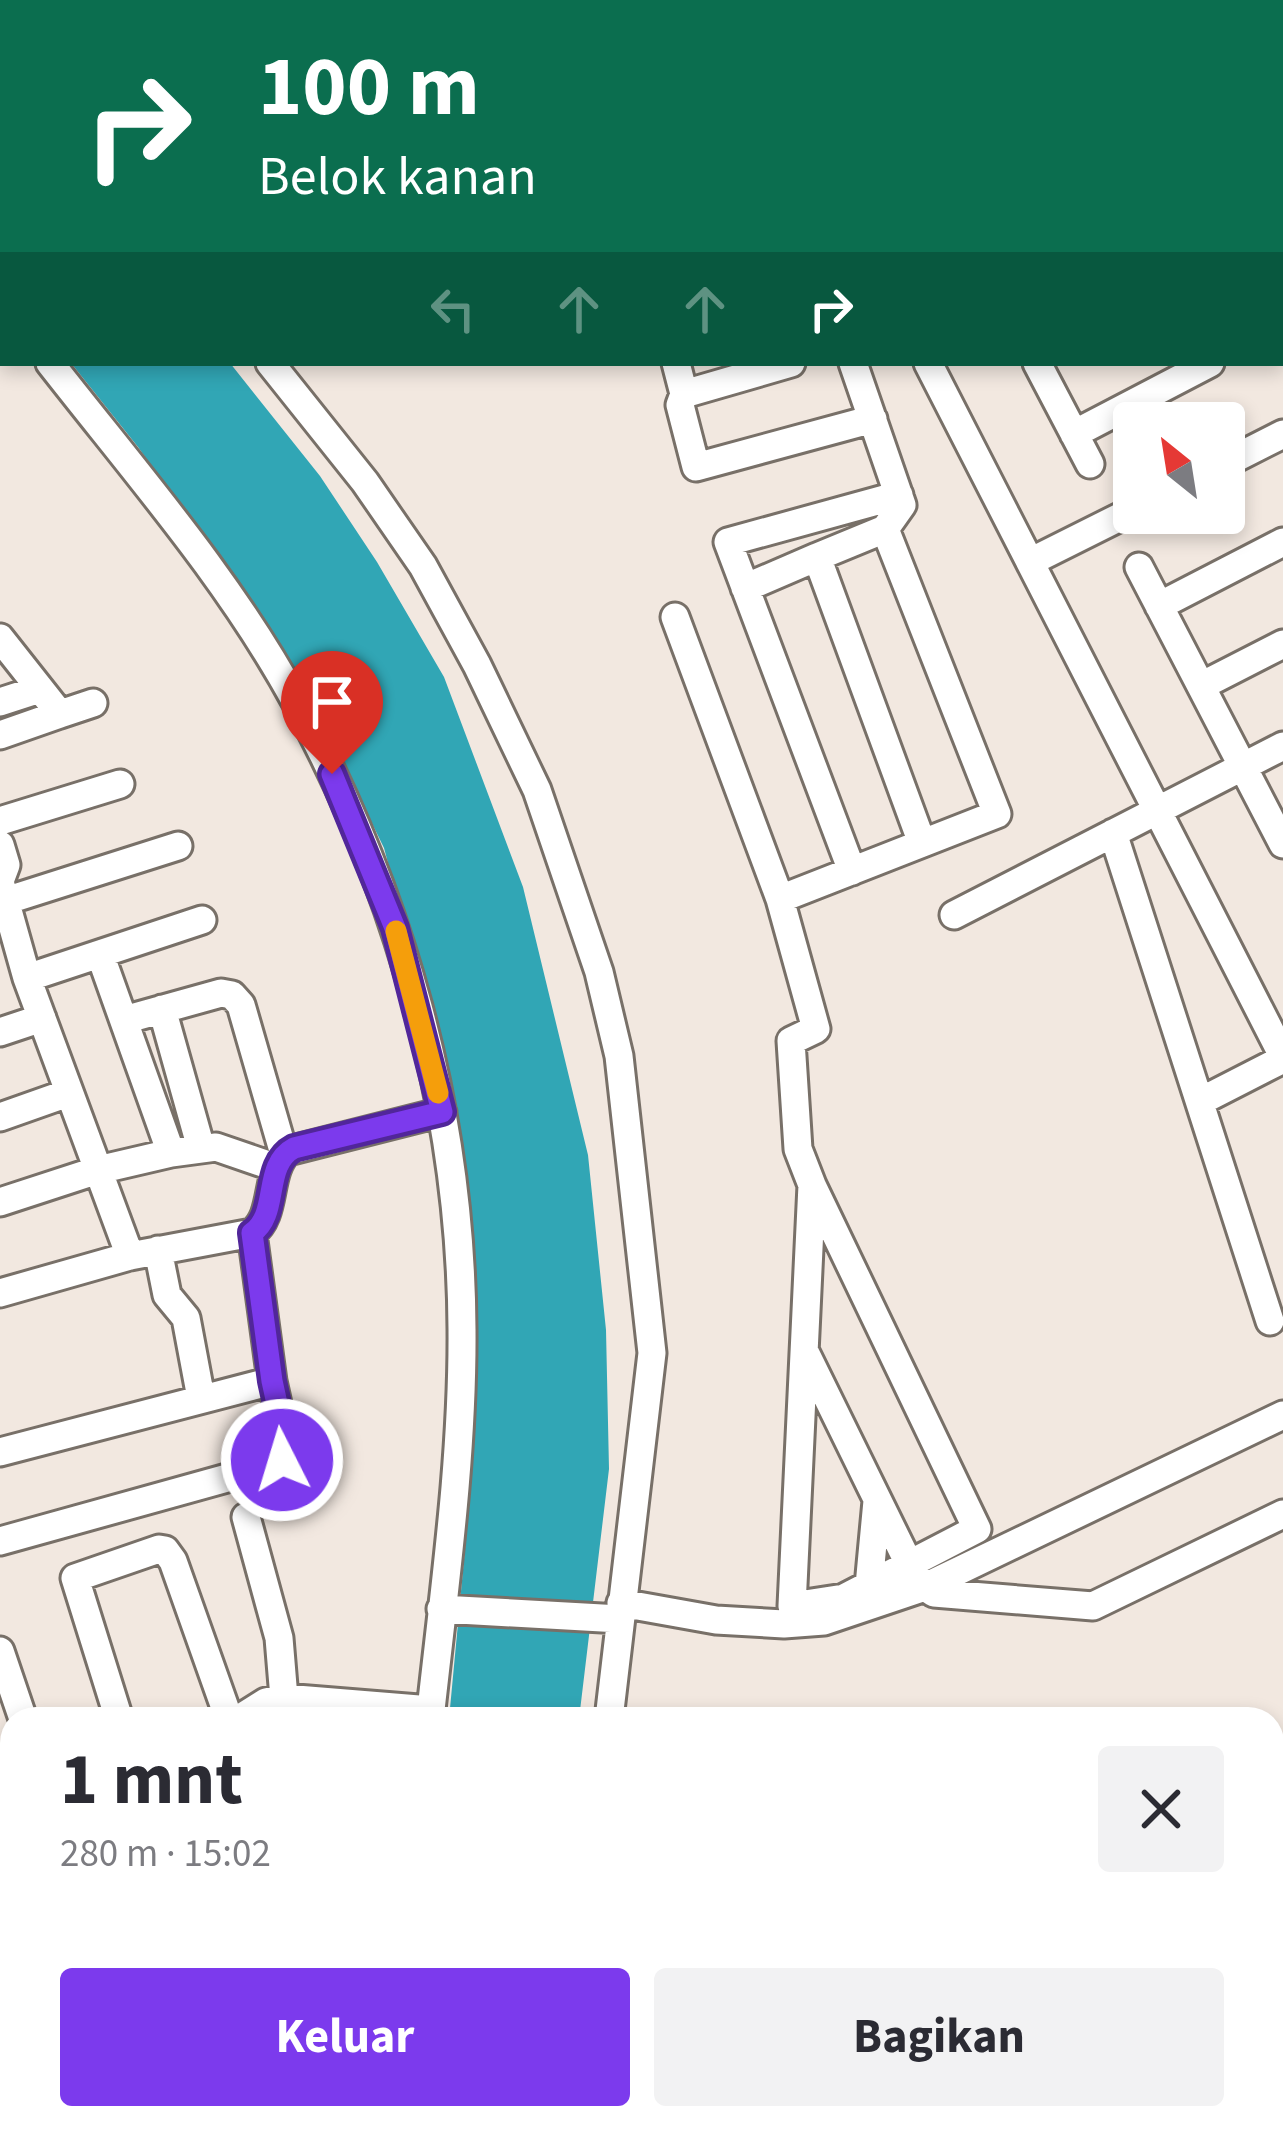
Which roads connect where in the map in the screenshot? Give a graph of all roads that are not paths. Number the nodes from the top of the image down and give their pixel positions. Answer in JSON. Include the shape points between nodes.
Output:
{"nodes":[{"id":1,"x":52,"y":366,"type":"edge"},
{"id":2,"x":272,"y":366,"type":"edge"},
{"id":3,"x":677,"y":366,"type":"edge"},
{"id":4,"x":854,"y":366,"type":"edge"},
{"id":5,"x":930,"y":366,"type":"edge"},
{"id":6,"x":1039,"y":366,"type":"edge"},
{"id":7,"x":1204,"y":366,"type":"edge"},
{"id":8,"x":760,"y":367,"type":"edge"},
{"id":9,"x":684,"y":394,"type":"junction"},
{"id":10,"x":873,"y":419,"type":"junction"},
{"id":11,"x":1074,"y":434,"type":"junction"},
{"id":12,"x":1283,"y":434,"type":"edge"},
{"id":13,"x":1245,"y":453,"type":"edge"},
{"id":14,"x":1090,"y":464,"type":"dead end"},
{"id":15,"x":899,"y":495,"type":"junction"},
{"id":16,"x":1113,"y":520,"type":"edge"},
{"id":17,"x":885,"y":529,"type":"junction"},
{"id":18,"x":1283,"y":542,"type":"edge"},
{"id":19,"x":817,"y":557,"type":"junction"},
{"id":20,"x":1030,"y":562,"type":"junction"},
{"id":21,"x":1139,"y":567,"type":"dead end"},
{"id":22,"x":745,"y":588,"type":"junction"},
{"id":23,"x":1159,"y":606,"type":"junction"},
{"id":24,"x":675,"y":616,"type":"dead end"},
{"id":25,"x":0,"y":638,"type":"edge"},
{"id":26,"x":1283,"y":644,"type":"edge"},
{"id":27,"x":1201,"y":686,"type":"junction"},
{"id":28,"x":40,"y":688,"type":"junction"},
{"id":29,"x":0,"y":702,"type":"edge"},
{"id":30,"x":94,"y":703,"type":"dead end"},
{"id":31,"x":60,"y":714,"type":"junction"},
{"id":32,"x":0,"y":735,"type":"edge"},
{"id":33,"x":1283,"y":746,"type":"edge"},
{"id":34,"x":1243,"y":767,"type":"junction"},
{"id":35,"x":120,"y":784,"type":"dead end"},
{"id":36,"x":1158,"y":810,"type":"junction"},
{"id":37,"x":0,"y":821,"type":"edge"},
{"id":38,"x":1113,"y":833,"type":"junction"},
{"id":39,"x":922,"y":843,"type":"junction"},
{"id":40,"x":1283,"y":844,"type":"edge"},
{"id":41,"x":0,"y":845,"type":"edge"},
{"id":42,"x":178,"y":846,"type":"dead end"},
{"id":43,"x":851,"y":871,"type":"junction"},
{"id":44,"x":2,"y":888,"type":"edge"},
{"id":45,"x":780,"y":899,"type":"junction"},
{"id":46,"x":954,"y":914,"type":"dead end"},
{"id":47,"x":202,"y":920,"type":"dead end"},
{"id":48,"x":100,"y":954,"type":"junction"},
{"id":49,"x":27,"y":978,"type":"junction"},
{"id":50,"x":162,"y":1009,"type":"junction"},
{"id":51,"x":42,"y":1018,"type":"junction"},
{"id":52,"x":124,"y":1020,"type":"junction"},
{"id":53,"x":0,"y":1032,"type":"edge"},
{"id":54,"x":1283,"y":1057,"type":"edge"},
{"id":55,"x":68,"y":1093,"type":"junction"},
{"id":56,"x":1201,"y":1101,"type":"junction"},
{"id":57,"x":442,"y":1112,"type":"junction"},
{"id":58,"x":0,"y":1117,"type":"edge"},
{"id":59,"x":201,"y":1148,"type":"junction"},
{"id":60,"x":171,"y":1153,"type":"junction"},
{"id":61,"x":280,"y":1161,"type":"junction"},
{"id":62,"x":98,"y":1170,"type":"junction"},
{"id":63,"x":812,"y":1185,"type":"junction"},
{"id":64,"x":0,"y":1202,"type":"edge"},
{"id":65,"x":252,"y":1233,"type":"junction"},
{"id":66,"x":158,"y":1250,"type":"junction"},
{"id":67,"x":130,"y":1256,"type":"junction"},
{"id":68,"x":0,"y":1293,"type":"edge"},
{"id":69,"x":1270,"y":1321,"type":"dead end"},
{"id":70,"x":804,"y":1351,"type":"junction"},
{"id":71,"x":272,"y":1381,"type":"junction"},
{"id":72,"x":201,"y":1397,"type":"junction"},
{"id":73,"x":1283,"y":1414,"type":"edge"},
{"id":74,"x":0,"y":1452,"type":"edge"},
{"id":75,"x":877,"y":1499,"type":"junction"},
{"id":76,"x":1283,"y":1514,"type":"edge"},
{"id":77,"x":246,"y":1517,"type":"dead end"},
{"id":78,"x":0,"y":1541,"type":"edge"},
{"id":79,"x":917,"y":1575,"type":"junction"},
{"id":80,"x":868,"y":1586,"type":"junction"},
{"id":81,"x":441,"y":1609,"type":"junction"},
{"id":82,"x":620,"y":1611,"type":"junction"},
{"id":83,"x":0,"y":1652,"type":"edge"},
{"id":84,"x":284,"y":1698,"type":"junction"},
{"id":85,"x":19,"y":1707,"type":"edge"},
{"id":86,"x":115,"y":1707,"type":"edge"},
{"id":87,"x":229,"y":1707,"type":"edge"},
{"id":88,"x":257,"y":1707,"type":"edge"},
{"id":89,"x":366,"y":1707,"type":"edge"},
{"id":90,"x":431,"y":1707,"type":"edge"},
{"id":91,"x":611,"y":1707,"type":"edge"}],
"edges":[{"from":1,"to":57,"type":"street","via":[[209,571],[296,701],[395,928]]},
{"from":2,"to":82,"type":"street","via":[[423,566],[477,664],[537,790],[599,972],[619,1056],[652,1353]]},
{"from":3,"to":9,"type":"street"},
{"from":4,"to":10,"type":"street"},
{"from":5,"to":20,"type":"street"},
{"from":6,"to":11,"type":"street"},
{"from":7,"to":11,"type":"street"},
{"from":8,"to":9,"type":"street"},
{"from":9,"to":10,"type":"street","via":[[696,467]]},
{"from":10,"to":15,"type":"street"},
{"from":11,"to":14,"type":"street"},
{"from":12,"to":13,"type":"street"},
{"from":15,"to":17,"type":"street","via":[[902,505]]},
{"from":15,"to":22,"type":"street","via":[[728,542]]},
{"from":16,"to":20,"type":"street"},
{"from":17,"to":19,"type":"street"},
{"from":17,"to":39,"type":"street","via":[[997,814]]},
{"from":18,"to":23,"type":"street"},
{"from":19,"to":22,"type":"street"},
{"from":19,"to":39,"type":"street"},
{"from":20,"to":36,"type":"street"},
{"from":21,"to":23,"type":"street"},
{"from":22,"to":43,"type":"street"},
{"from":23,"to":27,"type":"street"},
{"from":24,"to":45,"type":"street"},
{"from":25,"to":28,"type":"street"},
{"from":26,"to":27,"type":"street"},
{"from":27,"to":34,"type":"street"},
{"from":28,"to":29,"type":"street"},
{"from":28,"to":31,"type":"street"},
{"from":30,"to":31,"type":"street"},
{"from":31,"to":32,"type":"street"},
{"from":33,"to":34,"type":"street"},
{"from":34,"to":36,"type":"street"},
{"from":34,"to":40,"type":"street"},
{"from":35,"to":37,"type":"street"},
{"from":36,"to":38,"type":"street"},
{"from":36,"to":54,"type":"street"},
{"from":38,"to":46,"type":"street"},
{"from":38,"to":56,"type":"street"},
{"from":39,"to":43,"type":"street"},
{"from":41,"to":44,"type":"street"},
{"from":42,"to":44,"type":"street"},
{"from":43,"to":45,"type":"street"},
{"from":44,"to":49,"type":"street"},
{"from":45,"to":63,"type":"street","via":[[816,1029],[791,1041],[797,1149]]},
{"from":47,"to":48,"type":"street"},
{"from":48,"to":49,"type":"street"},
{"from":48,"to":52,"type":"street"},
{"from":49,"to":51,"type":"street"},
{"from":50,"to":52,"type":"street"},
{"from":50,"to":59,"type":"street"},
{"from":50,"to":61,"type":"street","via":[[221,993],[238,1000]]},
{"from":51,"to":53,"type":"street"},
{"from":51,"to":55,"type":"street"},
{"from":52,"to":60,"type":"street"},
{"from":54,"to":56,"type":"street"},
{"from":55,"to":58,"type":"street"},
{"from":55,"to":62,"type":"street"},
{"from":56,"to":69,"type":"street"},
{"from":57,"to":61,"type":"street"},
{"from":57,"to":81,"type":"street","via":[[462,1329]]},
{"from":59,"to":60,"type":"street"},
{"from":59,"to":61,"type":"street"},
{"from":60,"to":62,"type":"street"},
{"from":61,"to":65,"type":"street","via":[[262,1225]]},
{"from":62,"to":64,"type":"street"},
{"from":62,"to":67,"type":"street"},
{"from":63,"to":70,"type":"street"},
{"from":63,"to":79,"type":"street","via":[[976,1528]]},
{"from":65,"to":66,"type":"street"},
{"from":65,"to":71,"type":"street"},
{"from":66,"to":67,"type":"street"},
{"from":66,"to":72,"type":"street","via":[[167,1295],[186,1318]]},
{"from":67,"to":68,"type":"street"},
{"from":70,"to":75,"type":"street"},
{"from":70,"to":80,"type":"street","via":[[792,1606]]},
{"from":71,"to":72,"type":"street"},
{"from":71,"to":78,"type":"street","via":[[282,1460]]},
{"from":72,"to":74,"type":"street"},
{"from":73,"to":79,"type":"street"},
{"from":75,"to":79,"type":"street"},
{"from":75,"to":80,"type":"street"},
{"from":76,"to":79,"type":"street","via":[[1093,1606],[934,1593]]},
{"from":77,"to":84,"type":"street","via":[[278,1638]]},
{"from":79,"to":80,"type":"street"},
{"from":79,"to":82,"type":"street","via":[[824,1621]]},
{"from":81,"to":82,"type":"street"},
{"from":81,"to":90,"type":"street"},
{"from":82,"to":91,"type":"street"},
{"from":83,"to":85,"type":"street"},
{"from":84,"to":88,"type":"street"},
{"from":84,"to":89,"type":"street"},
{"from":86,"to":87,"type":"street","via":[[75,1578],[160,1549],[173,1561]]}]}
